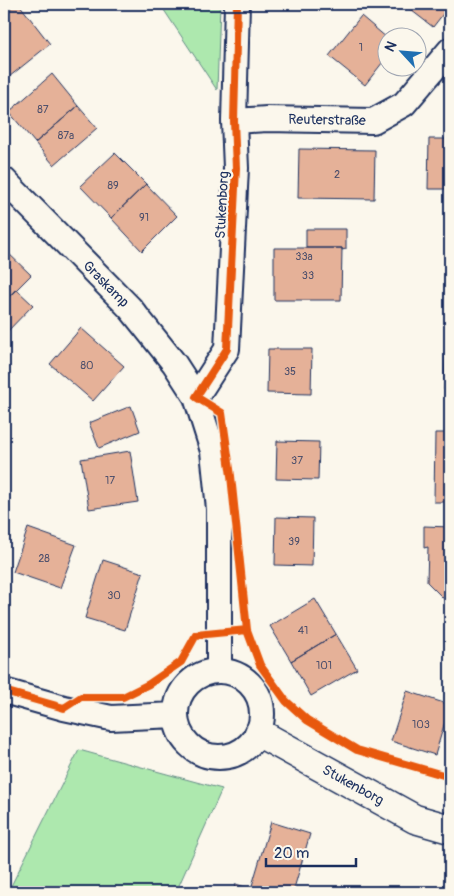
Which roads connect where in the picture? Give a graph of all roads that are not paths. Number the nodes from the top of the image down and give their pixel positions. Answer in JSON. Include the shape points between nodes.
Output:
{"nodes":[{"id":1,"x":237,"y":4,"type":"edge"},
{"id":2,"x":450,"y":50,"type":"edge"},
{"id":3,"x":234,"y":121,"type":"junction"},
{"id":4,"x":4,"y":180,"type":"edge"},
{"id":5,"x":196,"y":397,"type":"junction"},
{"id":6,"x":219,"y":671,"type":"junction"},
{"id":7,"x":4,"y":692,"type":"edge"},
{"id":8,"x":175,"y":715,"type":"junction"},
{"id":9,"x":259,"y":733,"type":"junction"},
{"id":10,"x":450,"y":829,"type":"edge"}],
"edges":[{"from":1,"to":3,"type":"street","name":"Stukenborg"},
{"from":2,"to":3,"type":"street","name":"Reuterstraße","via":[[404,104],[373,121]]},
{"from":3,"to":5,"type":"street","name":"Stukenborg","via":[[236,168],[227,349]]},
{"from":4,"to":5,"type":"street","name":"Graskamp","via":[[130,308],[174,363]]},
{"from":5,"to":6,"type":"street","via":[[213,451],[219,509]]},
{"from":6,"to":8,"type":"street","via":[[202,674],[188,684],[178,698]]},
{"from":6,"to":9,"type":"street","via":[[240,676],[256,691],[263,712]]},
{"from":7,"to":8,"type":"street","via":[[111,718]]},
{"from":8,"to":9,"type":"street","via":[[180,734],[186,742],[210,758],[229,757],[247,749]]},
{"from":9,"to":10,"type":"street","name":"Stukenborg","via":[[414,819]]}]}
